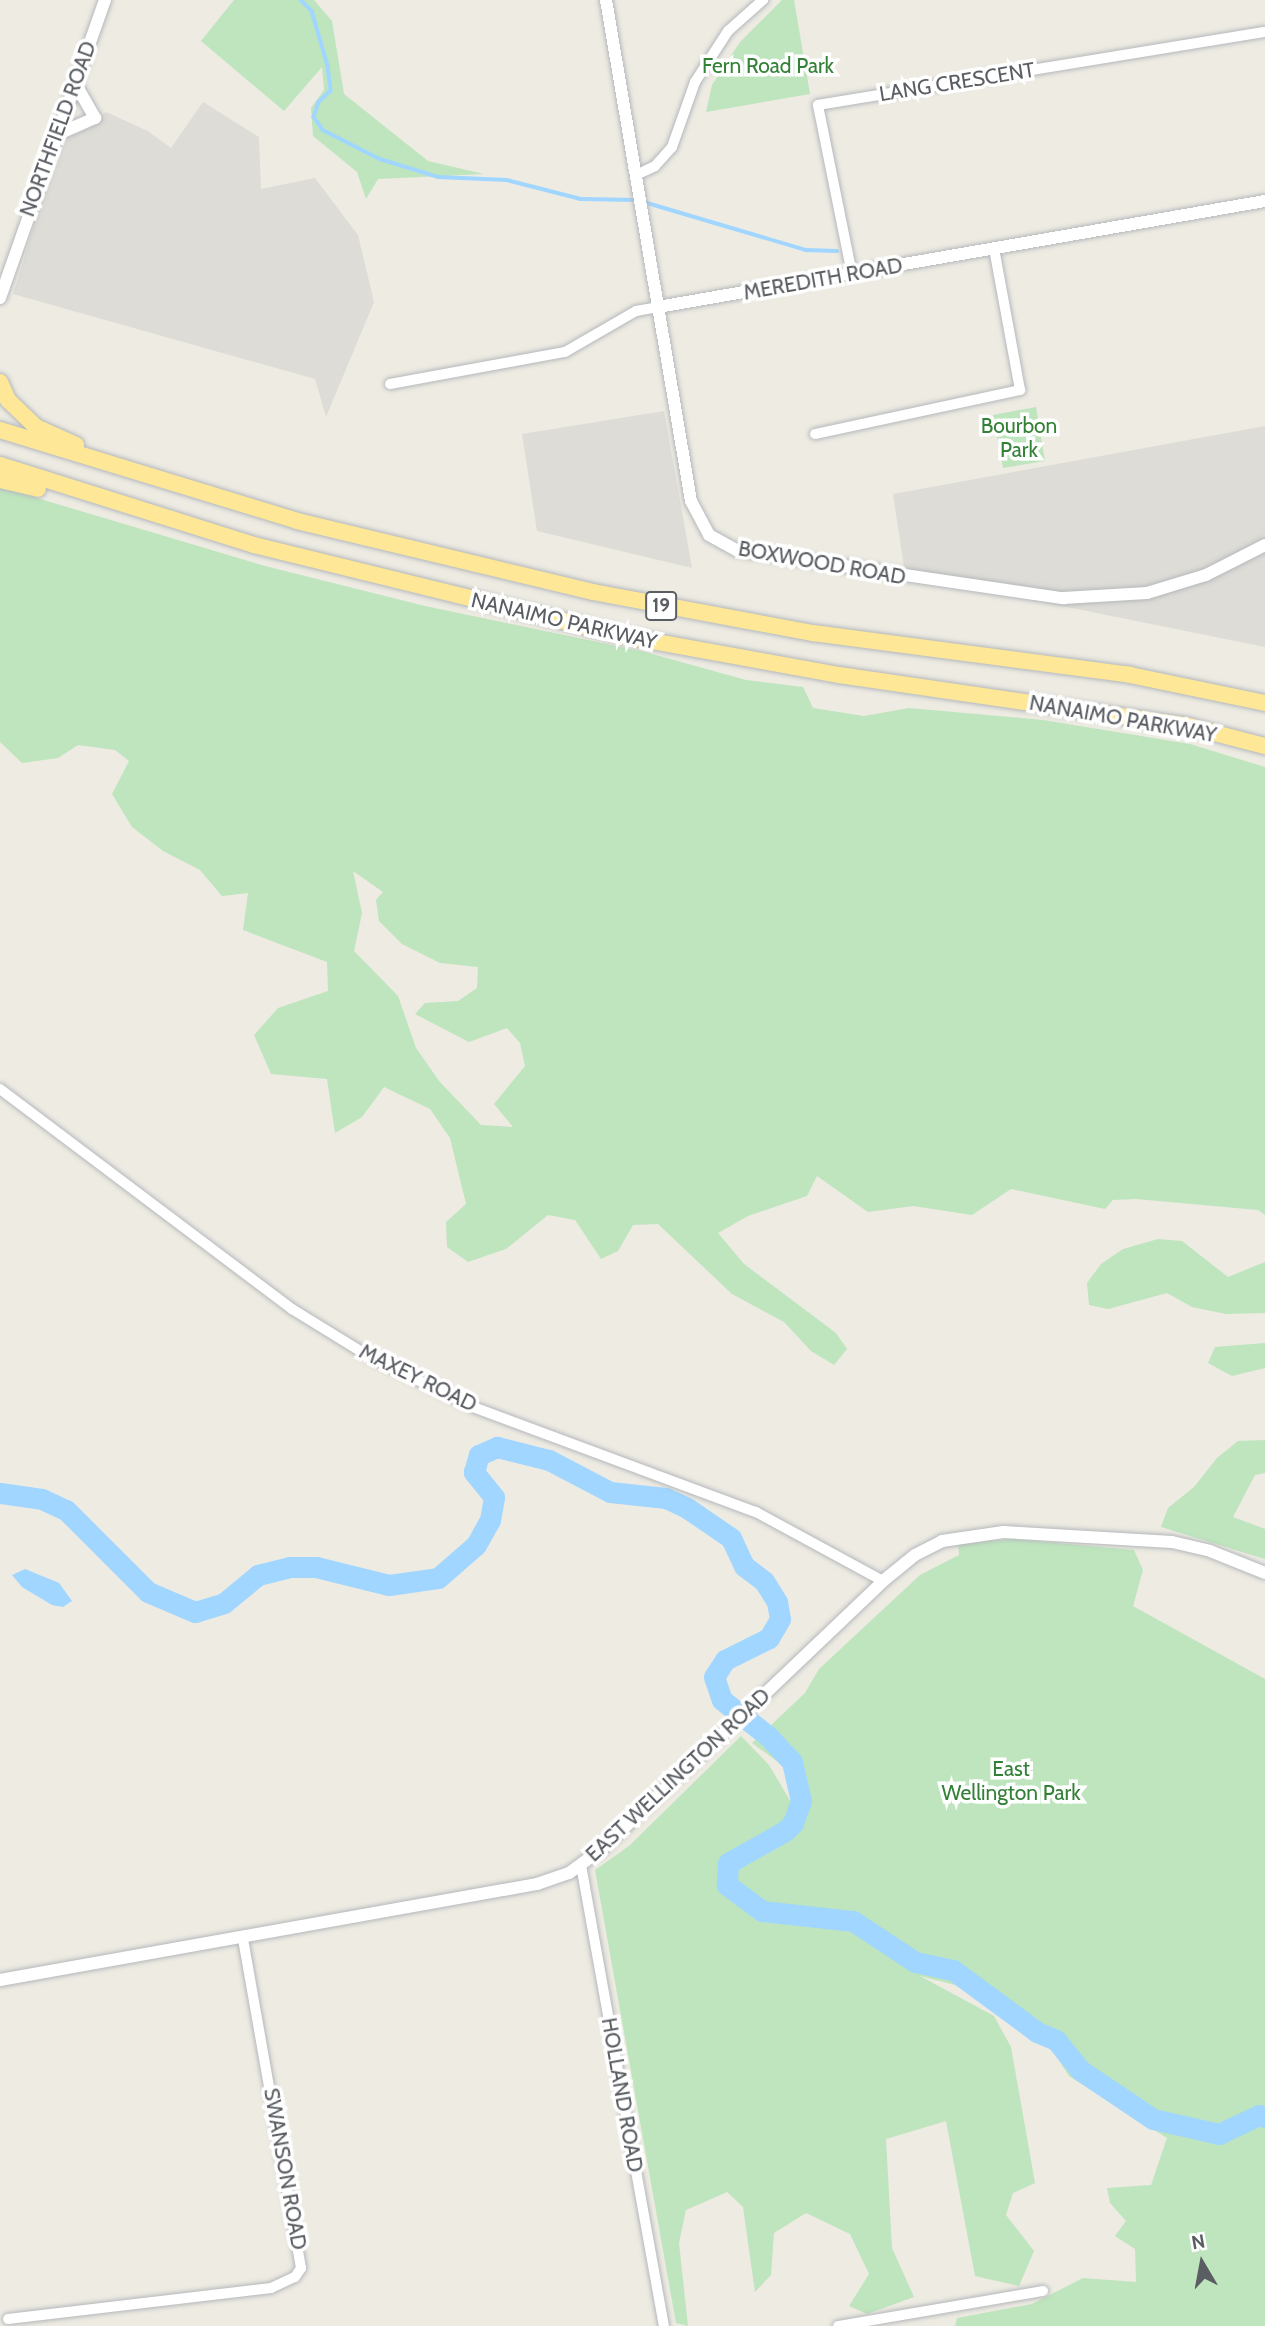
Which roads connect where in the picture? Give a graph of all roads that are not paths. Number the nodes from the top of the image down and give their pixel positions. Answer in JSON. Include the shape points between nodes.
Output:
{"nodes":[{"id":1,"x":105,"y":0,"type":"edge"},
{"id":2,"x":606,"y":0,"type":"edge"},
{"id":3,"x":763,"y":0,"type":"edge"},
{"id":4,"x":1265,"y":32,"type":"edge"},
{"id":5,"x":75,"y":83,"type":"junction"},
{"id":6,"x":56,"y":135,"type":"junction"},
{"id":7,"x":636,"y":175,"type":"junction"},
{"id":8,"x":1265,"y":201,"type":"edge"},
{"id":9,"x":994,"y":248,"type":"junction"},
{"id":10,"x":852,"y":274,"type":"junction"},
{"id":11,"x":0,"y":298,"type":"edge"},
{"id":12,"x":658,"y":307,"type":"junction"},
{"id":13,"x":0,"y":383,"type":"edge"},
{"id":14,"x":390,"y":384,"type":"dead end"},
{"id":15,"x":0,"y":430,"type":"edge"},
{"id":16,"x":815,"y":434,"type":"dead end"},
{"id":17,"x":0,"y":465,"type":"edge"},
{"id":18,"x":0,"y":480,"type":"edge"},
{"id":19,"x":370,"y":541,"type":"junction"},
{"id":20,"x":1265,"y":545,"type":"edge"},
{"id":21,"x":339,"y":568,"type":"junction"},
{"id":22,"x":1265,"y":703,"type":"edge"},
{"id":23,"x":1265,"y":746,"type":"edge"},
{"id":24,"x":0,"y":1089,"type":"edge"},
{"id":25,"x":1265,"y":1573,"type":"edge"},
{"id":26,"x":883,"y":1581,"type":"junction"},
{"id":27,"x":581,"y":1865,"type":"junction"},
{"id":28,"x":243,"y":1938,"type":"junction"},
{"id":29,"x":0,"y":1980,"type":"edge"},
{"id":30,"x":1043,"y":2291,"type":"dead end"},
{"id":31,"x":8,"y":2319,"type":"dead end"},
{"id":32,"x":664,"y":2326,"type":"edge"},
{"id":33,"x":838,"y":2326,"type":"edge"}],
"edges":[{"from":1,"to":5,"type":"street","name":"NORTHFIELD ROAD"},
{"from":2,"to":7,"type":"street","name":"BOXWOOD ROAD"},
{"from":3,"to":7,"type":"street","via":[[729,31],[695,82],[671,147],[655,166]]},
{"from":4,"to":10,"type":"street","name":"LANG CRESCENT","via":[[818,105]]},
{"from":5,"to":6,"type":"street","name":"NORTHFIELD ROAD"},
{"from":5,"to":6,"type":"street","via":[[95,118]]},
{"from":6,"to":11,"type":"street","name":"NORTHFIELD ROAD"},
{"from":7,"to":12,"type":"street","name":"BOXWOOD ROAD"},
{"from":8,"to":9,"type":"street","name":"MEREDITH ROAD"},
{"from":9,"to":10,"type":"street","name":"MEREDITH ROAD"},
{"from":9,"to":16,"type":"street","via":[[1020,390]]},
{"from":10,"to":12,"type":"street","name":"MEREDITH ROAD"},
{"from":12,"to":14,"type":"street","name":"MEREDITH ROAD","via":[[636,311],[565,352]]},
{"from":12,"to":20,"type":"street","name":"BOXWOOD ROAD","via":[[691,501],[698,522],[721,545],[875,574],[1084,599],[1174,586]]},
{"from":13,"to":19,"type":"highway","via":[[20,414],[61,439],[318,517]]},
{"from":15,"to":19,"type":"highway","name":"NANAIMO PARKWAY","number":"19","via":[[151,479]]},
{"from":17,"to":21,"type":"highway","name":"NANAIMO PARKWAY","number":"19"},
{"from":18,"to":21,"type":"highway","via":[[281,561]]},
{"from":19,"to":22,"type":"highway","name":"NANAIMO PARKWAY","number":"19","via":[[703,614],[1130,675]]},
{"from":21,"to":23,"type":"highway","name":"NANAIMO PARKWAY","number":"19","via":[[624,636],[839,675],[1188,726]]},
{"from":24,"to":26,"type":"street","name":"MAXEY ROAD","via":[[292,1309],[370,1357],[473,1407],[756,1512]]},
{"from":25,"to":26,"type":"street","name":"EAST WELLINGTON ROAD","via":[[1186,1545],[990,1532],[936,1543]]},
{"from":26,"to":27,"type":"street","name":"EAST WELLINGTON ROAD"},
{"from":27,"to":28,"type":"street","name":"EAST WELLINGTON ROAD","via":[[548,1881]]},
{"from":27,"to":32,"type":"street","name":"HOLLAND ROAD"},
{"from":28,"to":29,"type":"street","name":"EAST WELLINGTON ROAD"},
{"from":28,"to":31,"type":"street","name":"SWANSON ROAD","via":[[301,2267],[295,2277],[271,2288]]},
{"from":30,"to":33,"type":"street"}]}
